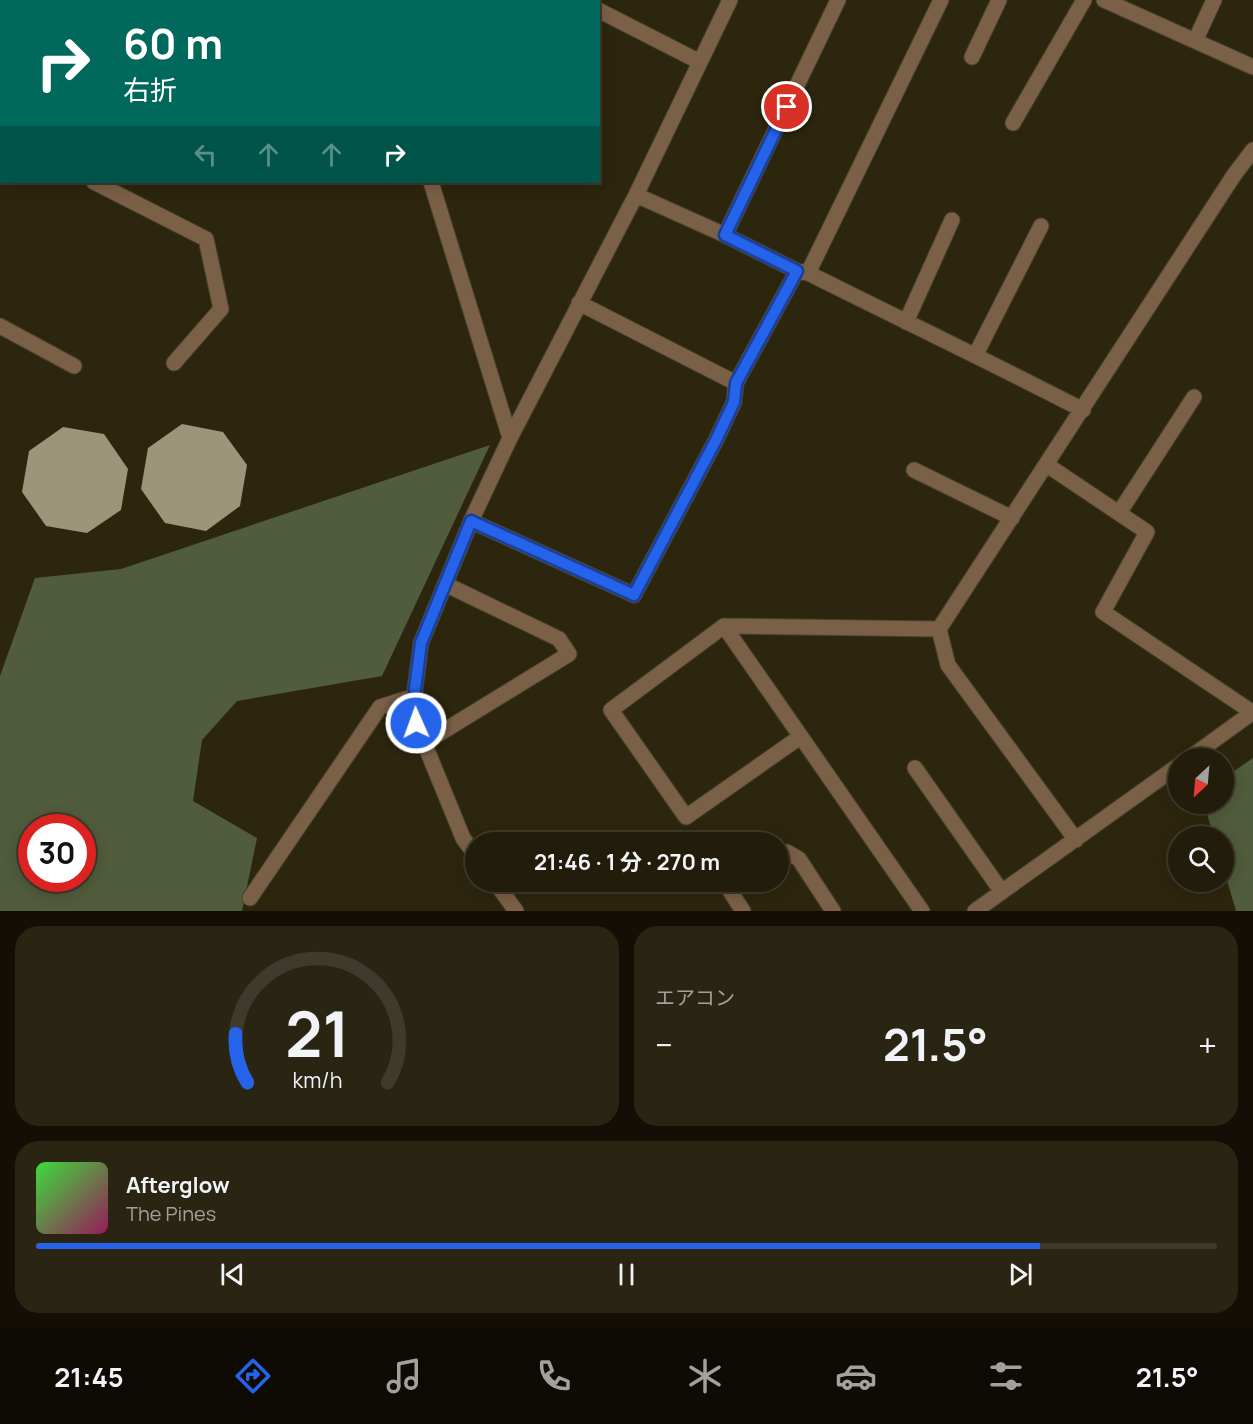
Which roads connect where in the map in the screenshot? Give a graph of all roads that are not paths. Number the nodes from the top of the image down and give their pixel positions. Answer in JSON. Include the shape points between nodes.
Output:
{"nodes":[{"id":1,"x":730,"y":0,"type":"edge"},
{"id":2,"x":838,"y":0,"type":"edge"},
{"id":3,"x":940,"y":0,"type":"edge"},
{"id":4,"x":999,"y":0,"type":"edge"},
{"id":5,"x":1084,"y":0,"type":"edge"},
{"id":6,"x":1104,"y":0,"type":"edge"},
{"id":7,"x":1214,"y":0,"type":"edge"},
{"id":8,"x":600,"y":11,"type":"edge"},
{"id":9,"x":1195,"y":41,"type":"junction"},
{"id":10,"x":972,"y":57,"type":"dead end"},
{"id":11,"x":700,"y":62,"type":"junction"},
{"id":12,"x":1253,"y":67,"type":"edge"},
{"id":13,"x":1013,"y":123,"type":"dead end"},
{"id":14,"x":1253,"y":150,"type":"edge"},
{"id":15,"x":96,"y":183,"type":"edge"},
{"id":16,"x":431,"y":183,"type":"edge"},
{"id":17,"x":636,"y":195,"type":"junction"},
{"id":18,"x":952,"y":220,"type":"dead end"},
{"id":19,"x":1041,"y":226,"type":"dead end"},
{"id":20,"x":725,"y":235,"type":"junction"},
{"id":21,"x":803,"y":272,"type":"junction"},
{"id":22,"x":579,"y":303,"type":"junction"},
{"id":23,"x":906,"y":322,"type":"junction"},
{"id":24,"x":0,"y":326,"type":"edge"},
{"id":25,"x":976,"y":354,"type":"junction"},
{"id":26,"x":174,"y":363,"type":"dead end"},
{"id":27,"x":74,"y":366,"type":"dead end"},
{"id":28,"x":736,"y":383,"type":"junction"},
{"id":29,"x":1194,"y":397,"type":"dead end"},
{"id":30,"x":1083,"y":410,"type":"junction"},
{"id":31,"x":510,"y":438,"type":"junction"},
{"id":32,"x":1047,"y":465,"type":"junction"},
{"id":33,"x":914,"y":470,"type":"dead end"},
{"id":34,"x":1119,"y":513,"type":"junction"},
{"id":35,"x":1012,"y":518,"type":"junction"},
{"id":36,"x":471,"y":521,"type":"junction"},
{"id":37,"x":446,"y":584,"type":"junction"},
{"id":38,"x":724,"y":626,"type":"junction"},
{"id":39,"x":939,"y":629,"type":"junction"},
{"id":40,"x":415,"y":696,"type":"junction"},
{"id":41,"x":1253,"y":712,"type":"edge"},
{"id":42,"x":800,"y":737,"type":"junction"},
{"id":43,"x":424,"y":743,"type":"junction"},
{"id":44,"x":1203,"y":748,"type":"edge"},
{"id":45,"x":915,"y":768,"type":"dead end"},
{"id":46,"x":1168,"y":773,"type":"edge"},
{"id":47,"x":1076,"y":840,"type":"junction"},
{"id":48,"x":465,"y":841,"type":"edge"},
{"id":49,"x":789,"y":853,"type":"edge"},
{"id":50,"x":502,"y":892,"type":"edge"},
{"id":51,"x":731,"y":892,"type":"edge"},
{"id":52,"x":1002,"y":892,"type":"junction"},
{"id":53,"x":250,"y":898,"type":"dead end"},
{"id":54,"x":516,"y":911,"type":"edge"},
{"id":55,"x":743,"y":911,"type":"edge"},
{"id":56,"x":833,"y":911,"type":"edge"},
{"id":57,"x":922,"y":911,"type":"edge"},
{"id":58,"x":975,"y":911,"type":"edge"}],
"edges":[{"from":1,"to":11,"type":"street"},
{"from":2,"to":20,"type":"street"},
{"from":3,"to":21,"type":"street"},
{"from":4,"to":10,"type":"street"},
{"from":5,"to":13,"type":"street"},
{"from":6,"to":9,"type":"street"},
{"from":7,"to":9,"type":"street"},
{"from":8,"to":11,"type":"street"},
{"from":9,"to":12,"type":"street"},
{"from":11,"to":17,"type":"street"},
{"from":14,"to":30,"type":"street"},
{"from":15,"to":26,"type":"street","via":[[206,239],[221,309]]},
{"from":16,"to":31,"type":"street"},
{"from":17,"to":20,"type":"street"},
{"from":17,"to":22,"type":"street"},
{"from":18,"to":23,"type":"street"},
{"from":19,"to":25,"type":"street"},
{"from":20,"to":21,"type":"street"},
{"from":21,"to":23,"type":"street"},
{"from":21,"to":28,"type":"street"},
{"from":22,"to":28,"type":"street"},
{"from":22,"to":31,"type":"street"},
{"from":23,"to":25,"type":"street"},
{"from":24,"to":27,"type":"street"},
{"from":25,"to":30,"type":"street"},
{"from":28,"to":36,"type":"street","via":[[734,402],[716,440],[634,595]]},
{"from":29,"to":34,"type":"street"},
{"from":30,"to":32,"type":"street"},
{"from":31,"to":36,"type":"street"},
{"from":32,"to":34,"type":"street"},
{"from":32,"to":35,"type":"street"},
{"from":33,"to":35,"type":"street"},
{"from":34,"to":41,"type":"street","via":[[1147,532],[1103,612]]},
{"from":35,"to":39,"type":"street"},
{"from":36,"to":37,"type":"street"},
{"from":37,"to":40,"type":"street","via":[[421,643]]},
{"from":37,"to":43,"type":"street","via":[[559,639],[569,654]]},
{"from":38,"to":39,"type":"street"},
{"from":38,"to":42,"type":"street"},
{"from":38,"to":42,"type":"street","via":[[611,710],[686,817]]},
{"from":39,"to":47,"type":"street","via":[[948,665]]},
{"from":40,"to":43,"type":"street","via":[[416,723]]},
{"from":40,"to":53,"type":"street","via":[[380,707]]},
{"from":41,"to":44,"type":"street"},
{"from":42,"to":57,"type":"street"},
{"from":43,"to":48,"type":"street"},
{"from":45,"to":52,"type":"street"},
{"from":46,"to":47,"type":"street"},
{"from":47,"to":52,"type":"street"},
{"from":49,"to":56,"type":"street","via":[[799,859]]},
{"from":50,"to":54,"type":"street"},
{"from":51,"to":55,"type":"street"},
{"from":52,"to":58,"type":"street"}]}
